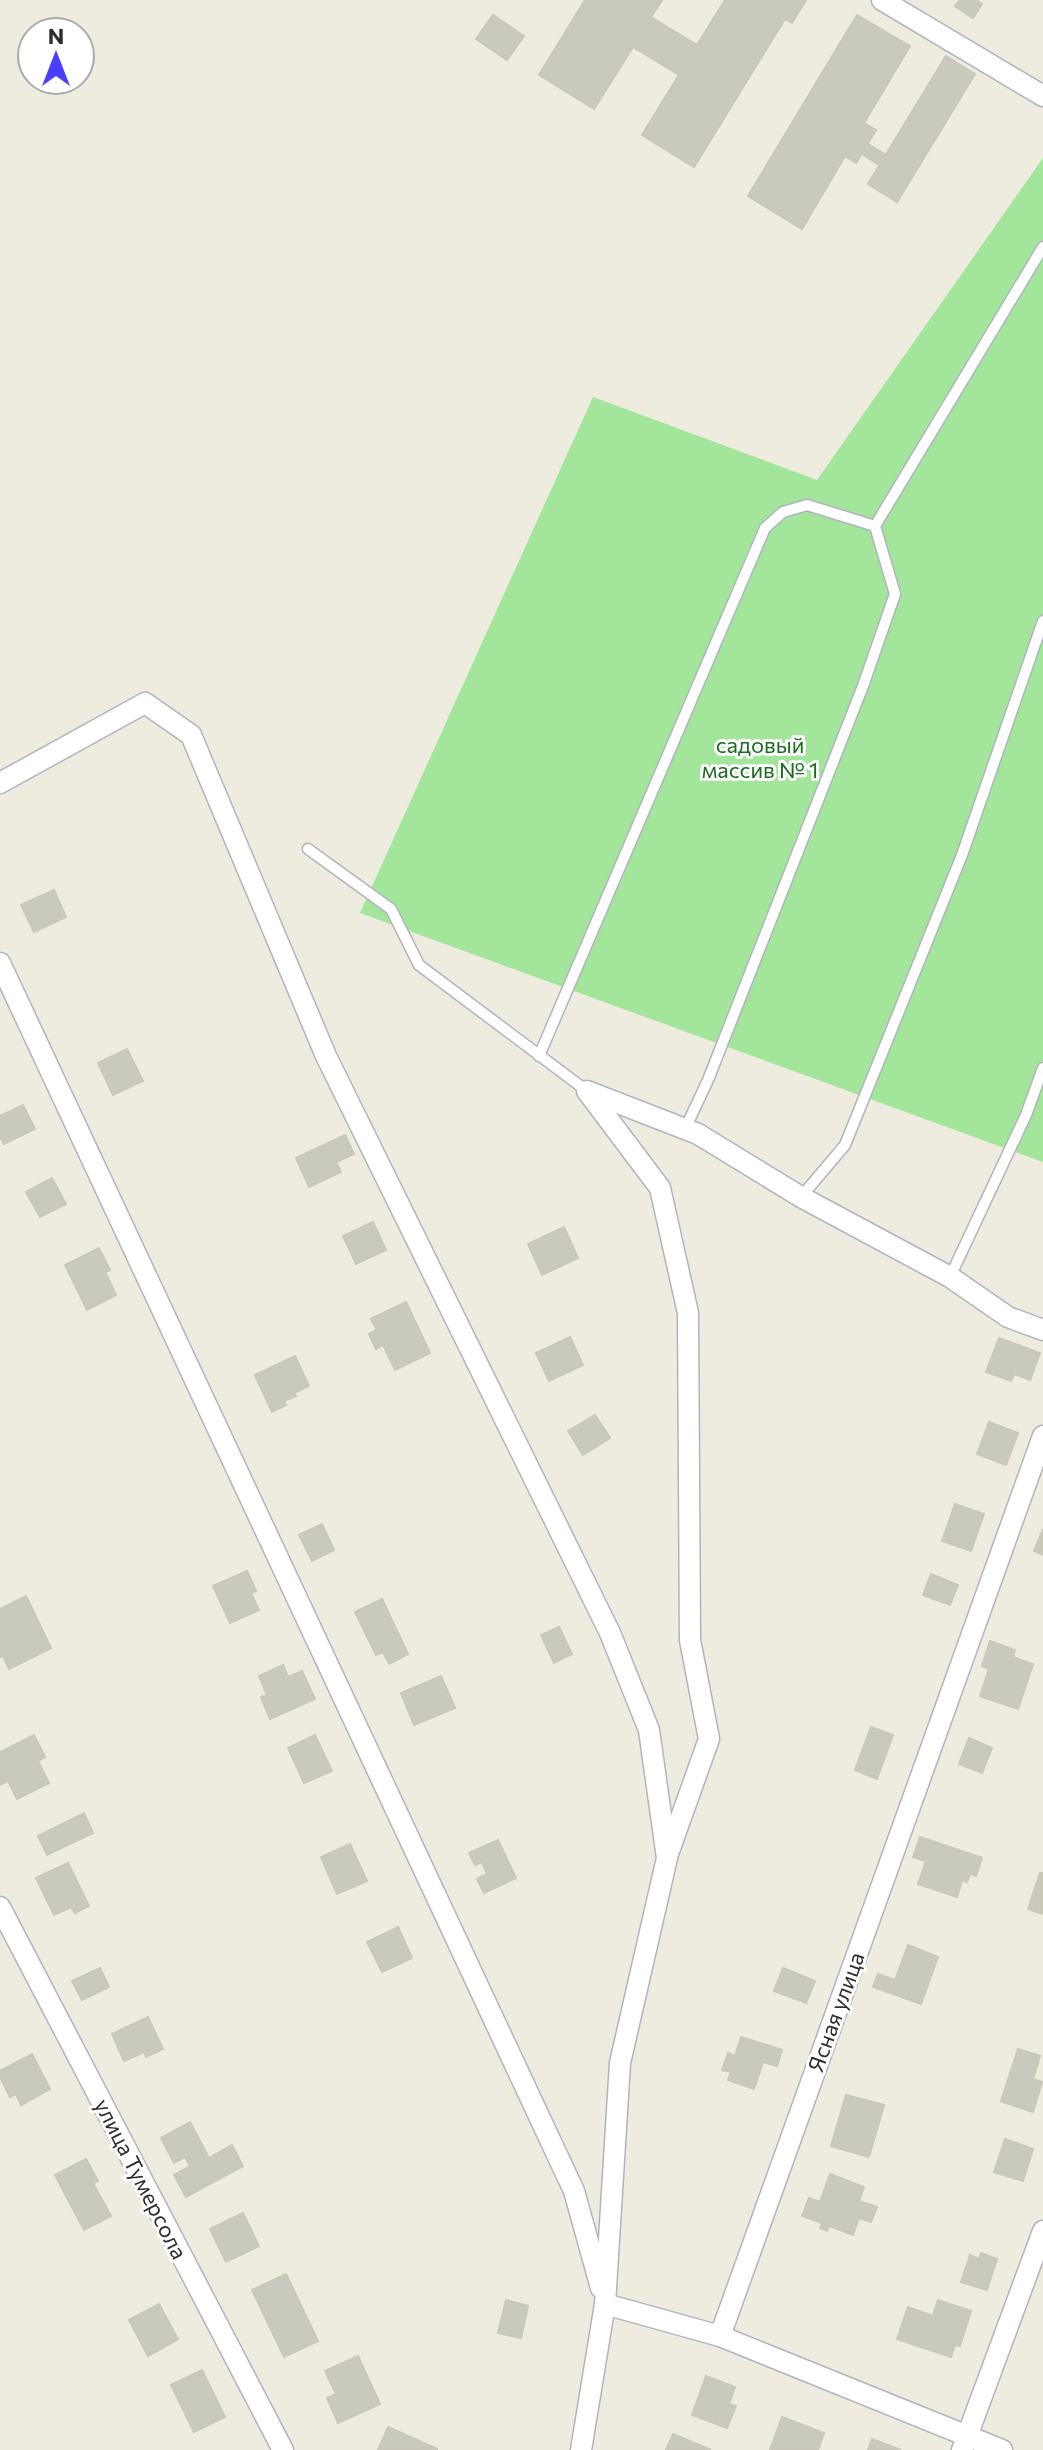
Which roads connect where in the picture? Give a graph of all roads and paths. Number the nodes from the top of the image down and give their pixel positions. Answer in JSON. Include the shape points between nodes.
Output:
{"nodes":[{"id":1,"x":882,"y":0,"type":"edge"},
{"id":2,"x":1043,"y":96,"type":"edge"},
{"id":3,"x":1043,"y":247,"type":"edge"},
{"id":4,"x":875,"y":526,"type":"junction"},
{"id":5,"x":1043,"y":621,"type":"edge"},
{"id":6,"x":0,"y":783,"type":"edge"},
{"id":7,"x":308,"y":849,"type":"dead end"},
{"id":8,"x":0,"y":963,"type":"edge"},
{"id":9,"x":539,"y":1056,"type":"junction"},
{"id":10,"x":1043,"y":1068,"type":"edge"},
{"id":11,"x":587,"y":1091,"type":"junction"},
{"id":12,"x":685,"y":1129,"type":"junction"},
{"id":13,"x":801,"y":1197,"type":"junction"},
{"id":14,"x":950,"y":1277,"type":"junction"},
{"id":15,"x":1043,"y":1330,"type":"edge"},
{"id":16,"x":1043,"y":1436,"type":"edge"},
{"id":17,"x":667,"y":1858,"type":"junction"},
{"id":18,"x":0,"y":1907,"type":"edge"},
{"id":19,"x":1043,"y":2231,"type":"edge"},
{"id":20,"x":605,"y":2304,"type":"junction"},
{"id":21,"x":720,"y":2336,"type":"junction"},
{"id":22,"x":964,"y":2443,"type":"edge"},
{"id":23,"x":283,"y":2450,"type":"edge"},
{"id":24,"x":581,"y":2450,"type":"edge"},
{"id":25,"x":1002,"y":2450,"type":"edge"}],
"edges":[{"from":1,"to":2,"type":"street"},
{"from":3,"to":4,"type":"lane"},
{"from":4,"to":9,"type":"lane","via":[[807,505],[783,512],[765,528]]},
{"from":4,"to":12,"type":"lane","via":[[895,594]]},
{"from":5,"to":13,"type":"lane","via":[[962,855],[845,1145]]},
{"from":6,"to":17,"type":"street","via":[[145,703],[191,735],[326,1056],[610,1633],[649,1730]]},
{"from":7,"to":9,"type":"lane","via":[[391,909],[419,965]]},
{"from":8,"to":20,"type":"street","via":[[574,2191]]},
{"from":9,"to":11,"type":"lane"},
{"from":10,"to":14,"type":"lane"},
{"from":11,"to":12,"type":"street"},
{"from":11,"to":17,"type":"street","via":[[660,1188],[688,1313],[690,1640],[709,1739]]},
{"from":12,"to":13,"type":"street"},
{"from":13,"to":14,"type":"street"},
{"from":14,"to":15,"type":"street","via":[[1008,1317]]},
{"from":16,"to":21,"type":"street","name":"Ясная улица"},
{"from":17,"to":20,"type":"street","via":[[620,2063]]},
{"from":18,"to":23,"type":"street","name":"улица Тумерсола"},
{"from":19,"to":22,"type":"street"},
{"from":20,"to":21,"type":"street"},
{"from":20,"to":24,"type":"street"},
{"from":21,"to":22,"type":"street"},
{"from":22,"to":25,"type":"street"}]}
